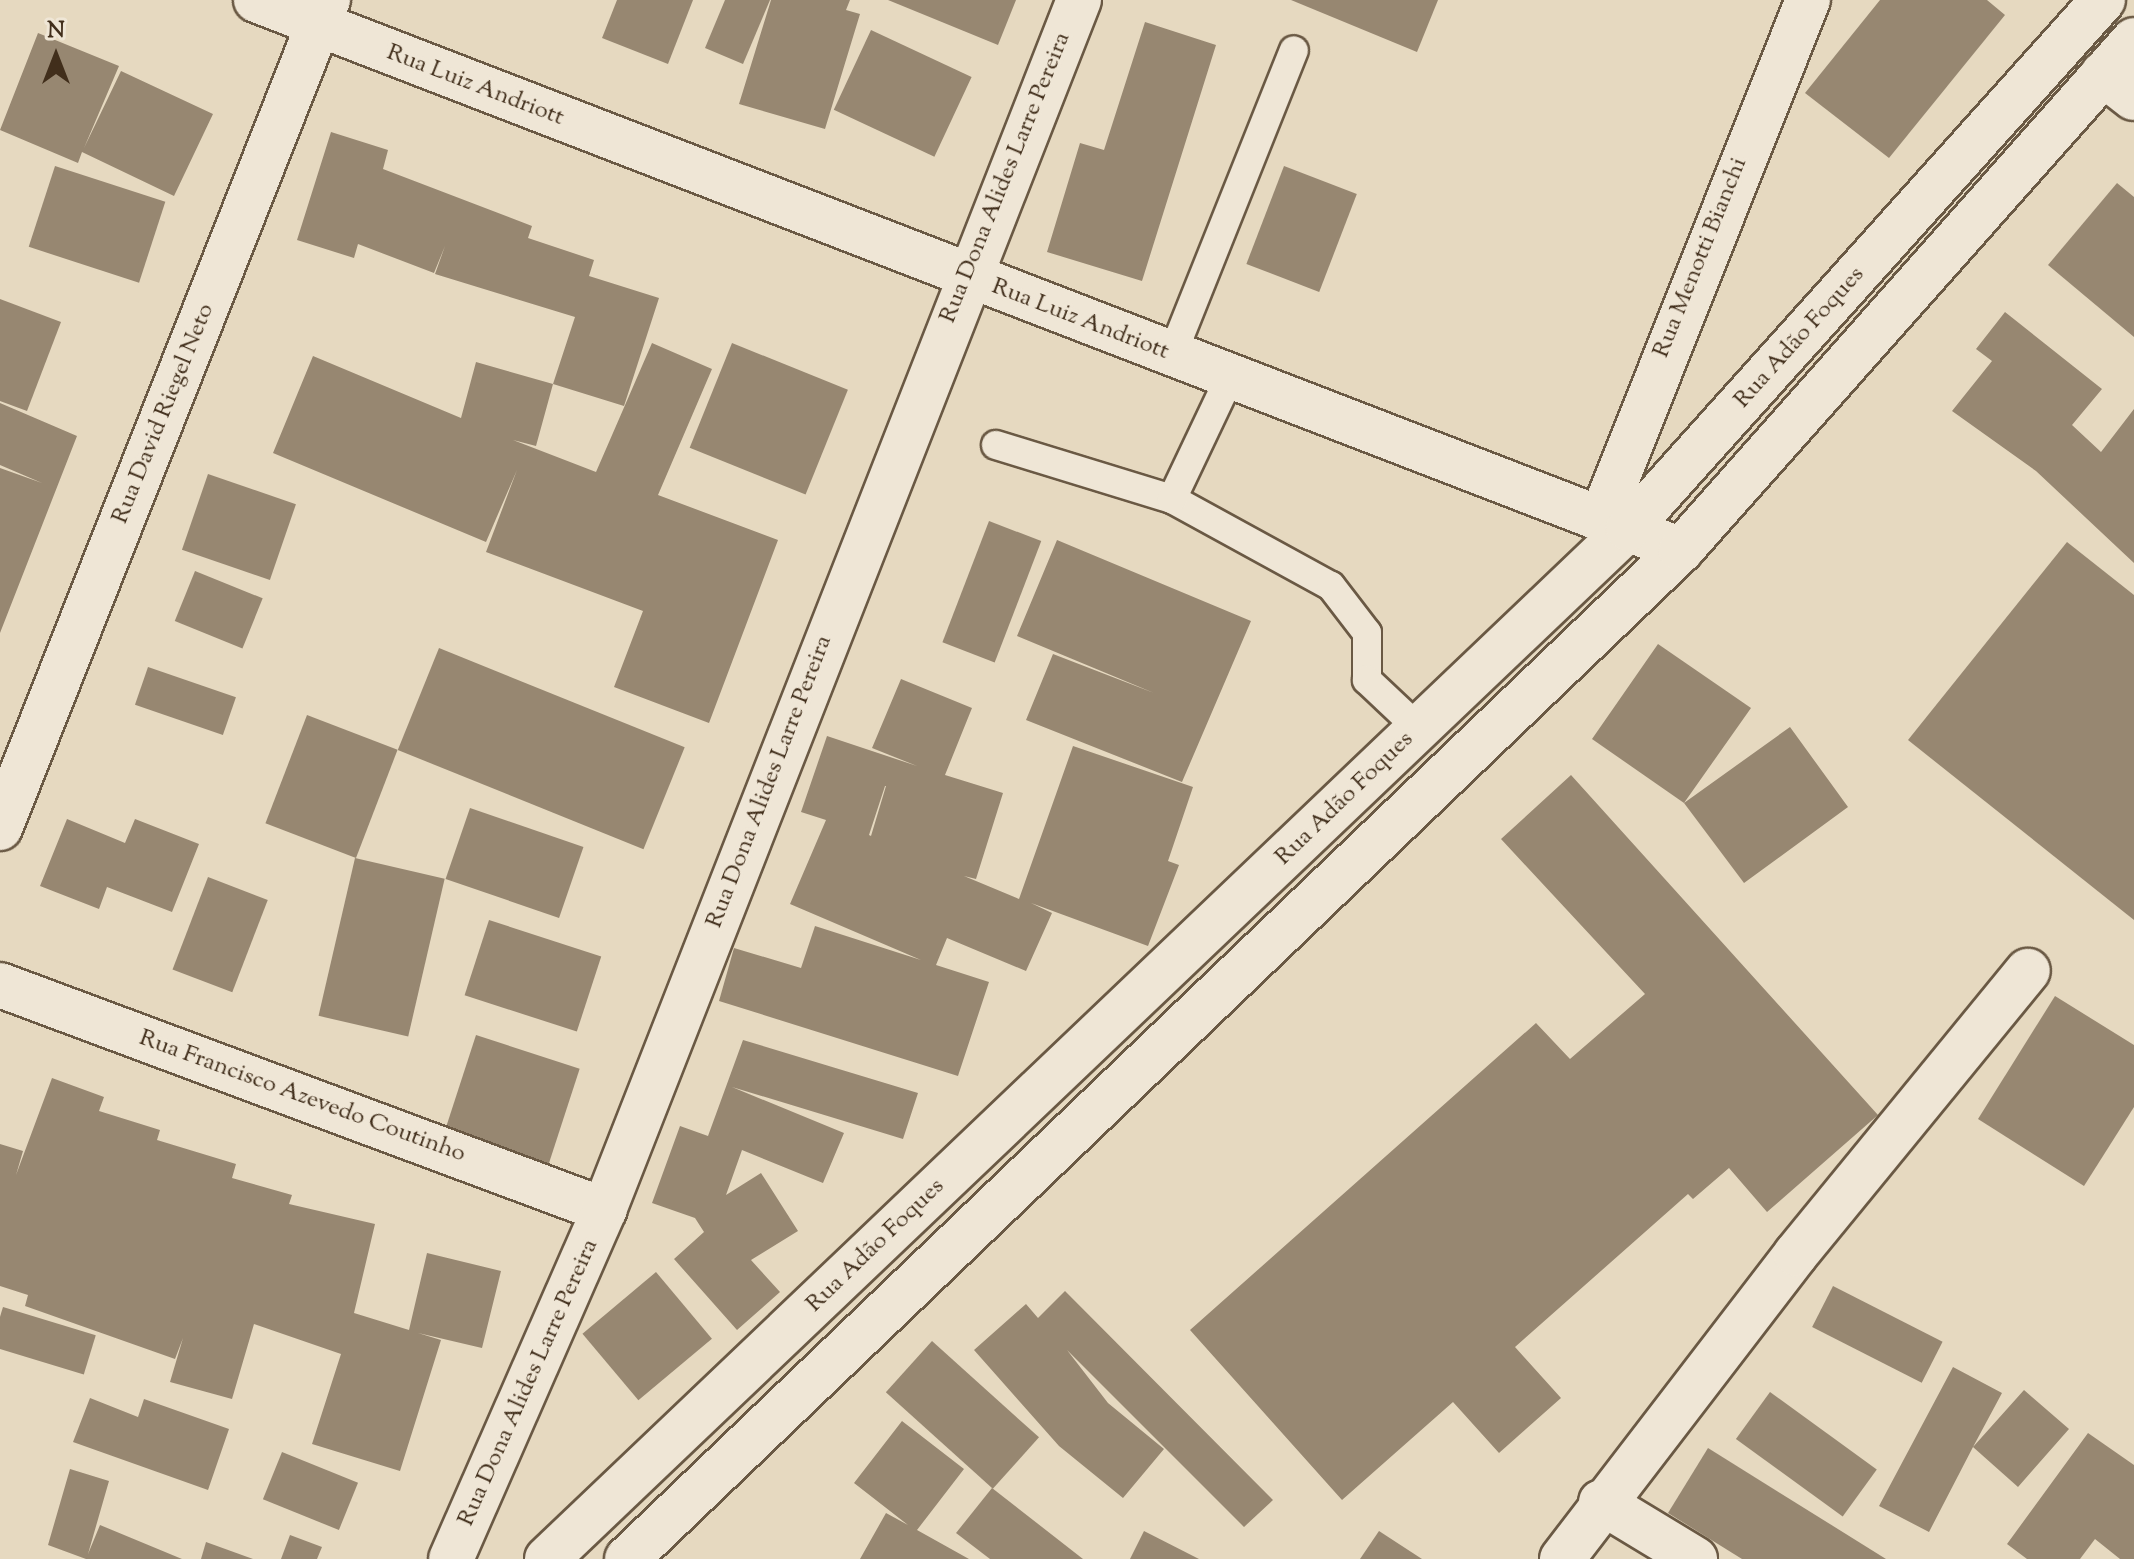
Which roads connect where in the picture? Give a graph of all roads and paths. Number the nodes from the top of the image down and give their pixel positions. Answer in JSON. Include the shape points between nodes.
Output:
{"nodes":[{"id":1,"x":256,"y":0,"type":"edge"},
{"id":2,"x":1079,"y":0,"type":"edge"},
{"id":3,"x":1808,"y":0,"type":"edge"},
{"id":4,"x":2103,"y":0,"type":"edge"},
{"id":5,"x":323,"y":12,"type":"edge"},
{"id":6,"x":2134,"y":40,"type":"edge"},
{"id":7,"x":1294,"y":50,"type":"dead end"},
{"id":8,"x":2118,"y":86,"type":"edge"},
{"id":9,"x":966,"y":276,"type":"junction"},
{"id":10,"x":1172,"y":355,"type":"junction"},
{"id":11,"x":1230,"y":377,"type":"junction"},
{"id":12,"x":996,"y":445,"type":"dead end"},
{"id":13,"x":1172,"y":499,"type":"junction"},
{"id":14,"x":1615,"y":524,"type":"junction"},
{"id":15,"x":1681,"y":550,"type":"junction"},
{"id":16,"x":1419,"y":729,"type":"junction"},
{"id":17,"x":0,"y":828,"type":"edge"},
{"id":18,"x":2028,"y":971,"type":"dead end"},
{"id":19,"x":0,"y":985,"type":"edge"},
{"id":20,"x":604,"y":1210,"type":"junction"},
{"id":21,"x":1601,"y":1502,"type":"junction"},
{"id":22,"x":451,"y":1559,"type":"edge"},
{"id":23,"x":547,"y":1559,"type":"edge"},
{"id":24,"x":627,"y":1559,"type":"edge"},
{"id":25,"x":1562,"y":1559,"type":"edge"},
{"id":26,"x":1695,"y":1559,"type":"edge"}],
"edges":[{"from":1,"to":5,"type":"street","name":"Rua Luiz Andriott"},
{"from":2,"to":9,"type":"street","name":"Rua Dona Alides Larre Pereira"},
{"from":3,"to":14,"type":"street","name":"Rua Menotti Bianchi"},
{"from":4,"to":14,"type":"street","name":"Rua Adão Foques"},
{"from":5,"to":9,"type":"street","name":"Rua Luiz Andriott"},
{"from":5,"to":17,"type":"street","name":"Rua David Riegel Neto"},
{"from":6,"to":8,"type":"street"},
{"from":7,"to":10,"type":"lane"},
{"from":8,"to":15,"type":"street"},
{"from":9,"to":10,"type":"street","name":"Rua Luiz Andriott"},
{"from":9,"to":20,"type":"street","name":"Rua Dona Alides Larre Pereira"},
{"from":10,"to":11,"type":"street","name":"Rua Luiz Andriott"},
{"from":11,"to":13,"type":"lane"},
{"from":11,"to":14,"type":"street","name":"Rua Luiz Andriott"},
{"from":12,"to":13,"type":"lane"},
{"from":13,"to":16,"type":"lane","via":[[1331,586],[1367,633],[1367,680]]},
{"from":14,"to":15,"type":"street","name":"Rua Luiz Andriott"},
{"from":14,"to":16,"type":"street","name":"Rua Adão Foques"},
{"from":15,"to":24,"type":"street"},
{"from":16,"to":23,"type":"street","name":"Rua Adão Foques"},
{"from":18,"to":21,"type":"street"},
{"from":19,"to":20,"type":"street","name":"Rua Francisco Azevedo Coutinho"},
{"from":20,"to":22,"type":"street","name":"Rua Dona Alides Larre Pereira"},
{"from":21,"to":25,"type":"street"},
{"from":21,"to":26,"type":"street"}]}
